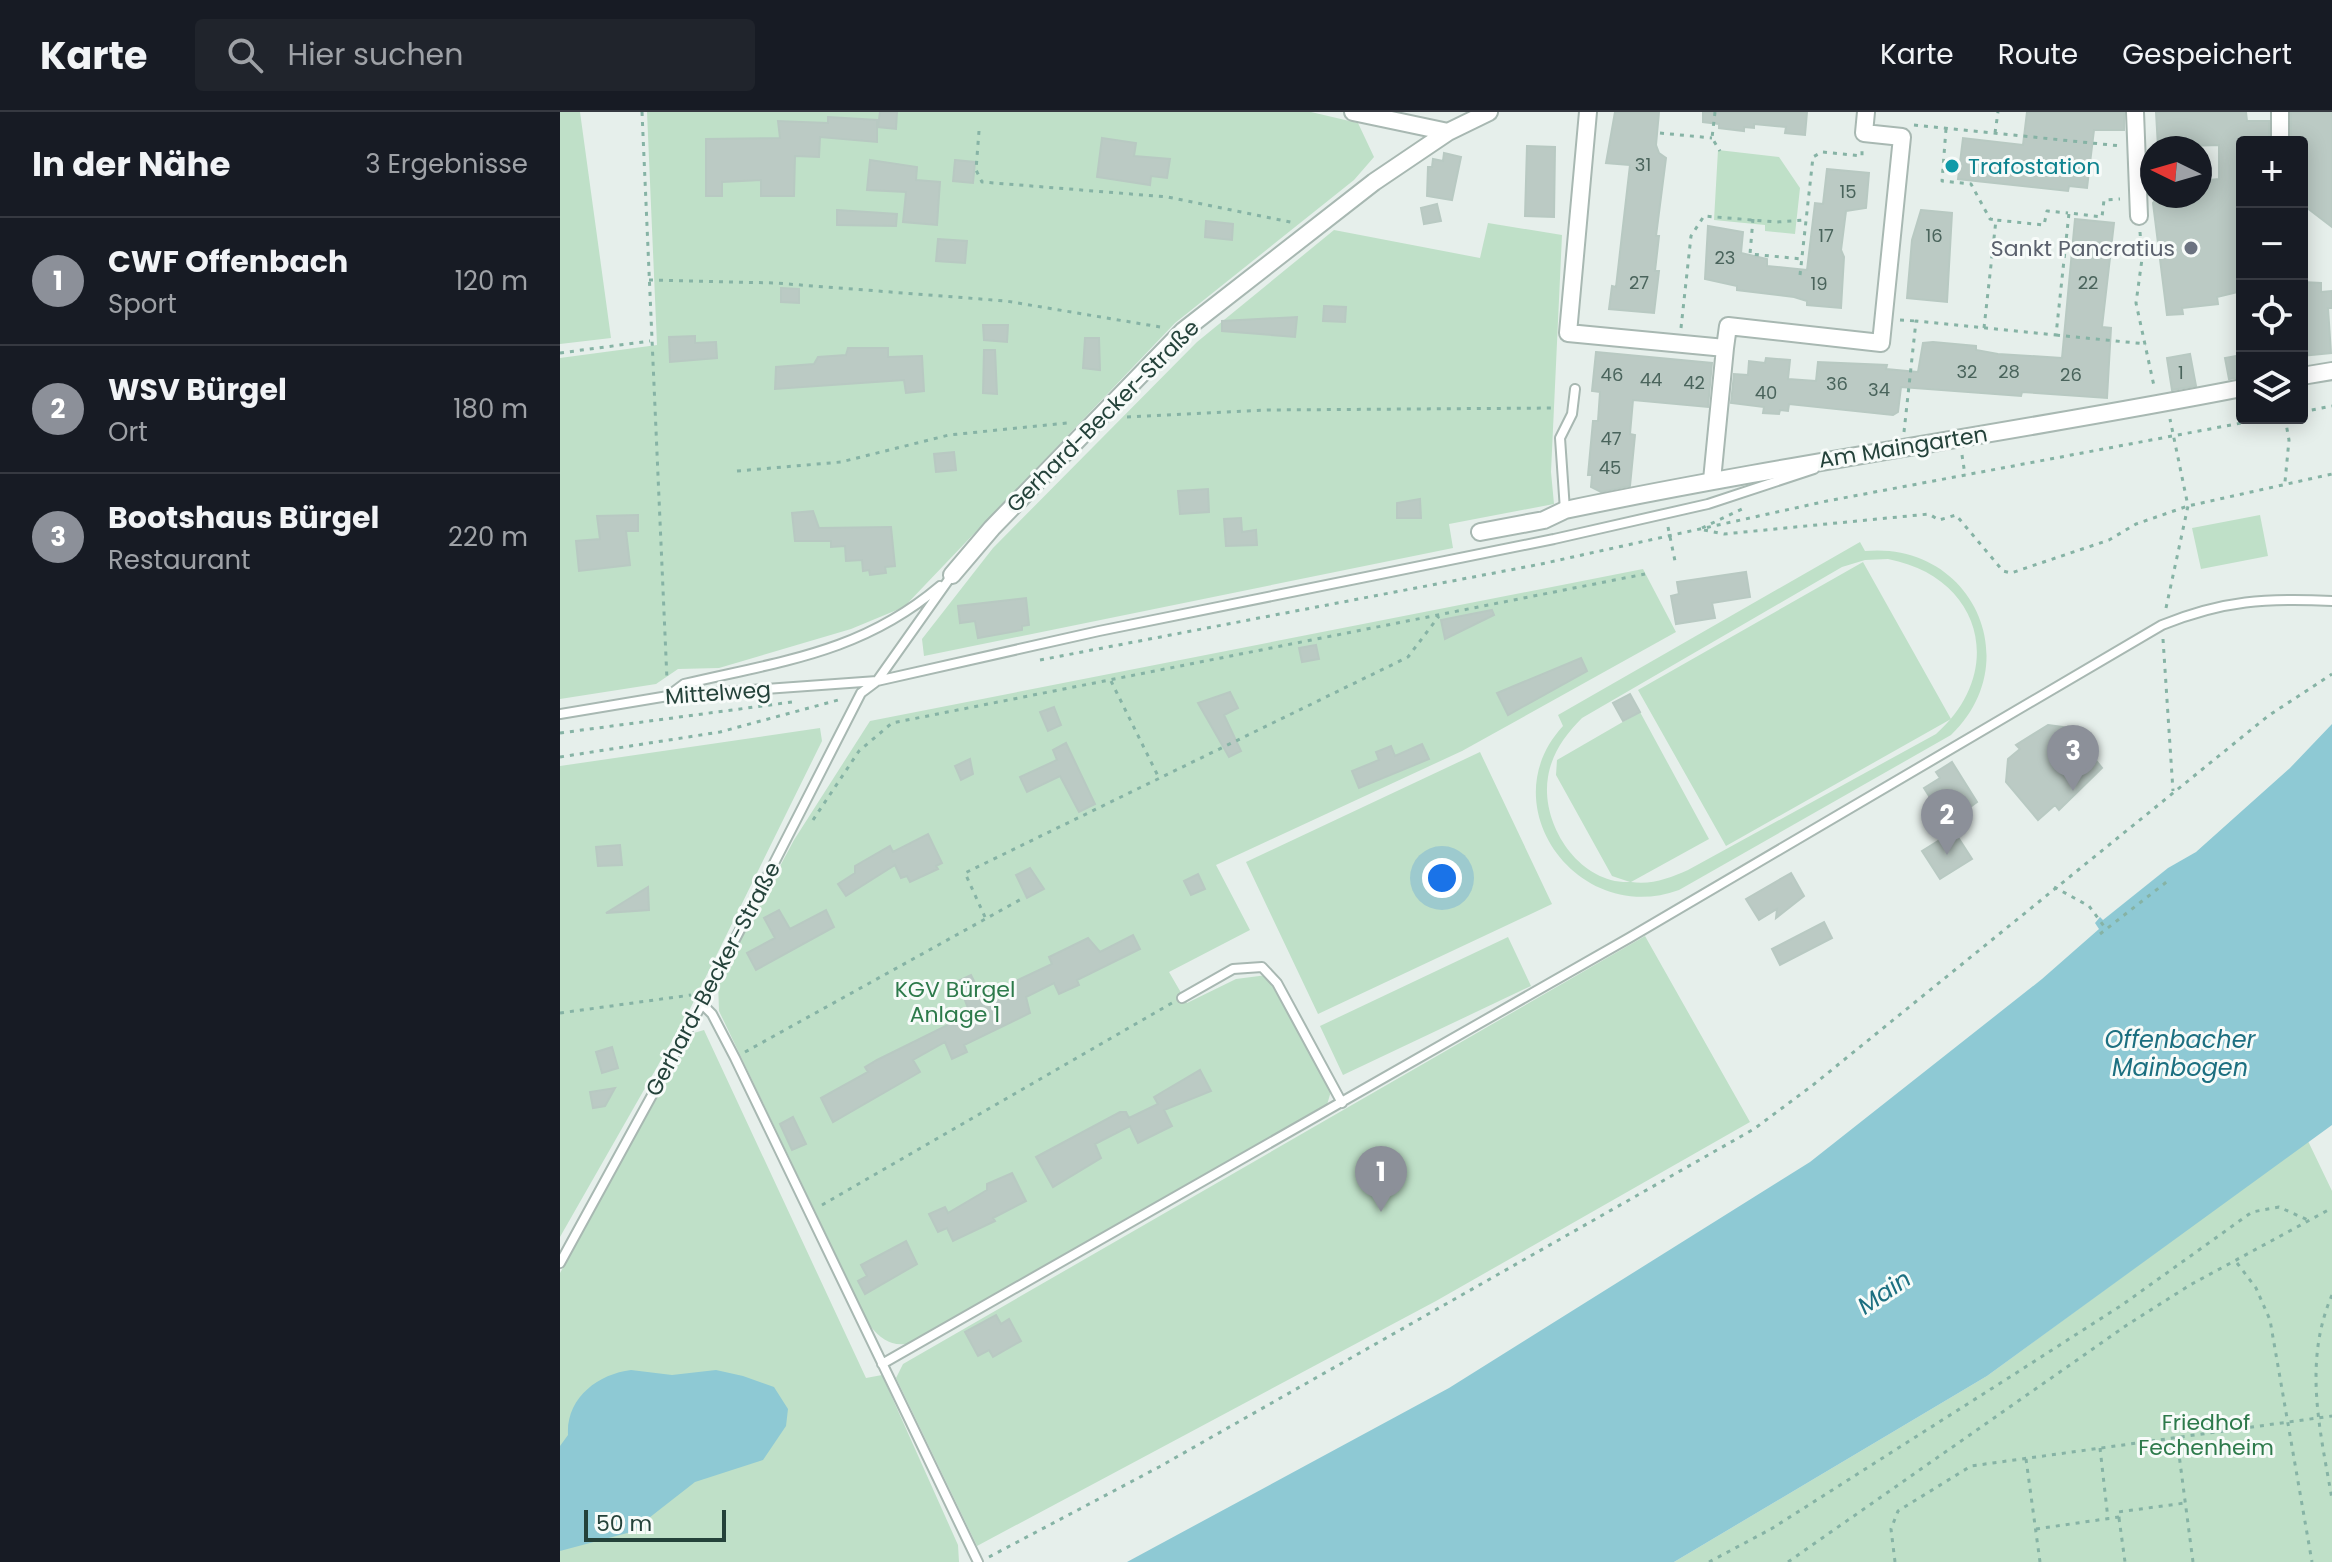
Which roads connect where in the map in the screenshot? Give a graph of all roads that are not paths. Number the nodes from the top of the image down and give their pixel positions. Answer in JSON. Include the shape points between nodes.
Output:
{"nodes":[{"id":1,"x":1353,"y":112,"type":"edge"},
{"id":2,"x":1489,"y":112,"type":"edge"},
{"id":3,"x":1588,"y":112,"type":"edge"},
{"id":4,"x":1866,"y":112,"type":"edge"},
{"id":5,"x":2135,"y":112,"type":"edge"},
{"id":6,"x":2280,"y":112,"type":"edge"},
{"id":7,"x":1448,"y":132,"type":"junction"},
{"id":8,"x":2280,"y":136,"type":"edge"},
{"id":9,"x":2139,"y":216,"type":"road end"},
{"id":10,"x":1725,"y":348,"type":"junction"},
{"id":11,"x":2332,"y":371,"type":"edge"},
{"id":12,"x":2308,"y":375,"type":"edge"},
{"id":13,"x":1575,"y":389,"type":"dead end"},
{"id":14,"x":2236,"y":389,"type":"edge"},
{"id":15,"x":1848,"y":455,"type":"junction"},
{"id":16,"x":1712,"y":480,"type":"junction"},
{"id":17,"x":1565,"y":510,"type":"junction"},
{"id":18,"x":1480,"y":532,"type":"dead end"},
{"id":19,"x":952,"y":575,"type":"junction"},
{"id":20,"x":2332,"y":601,"type":"edge"},
{"id":21,"x":877,"y":681,"type":"junction"},
{"id":22,"x":668,"y":696,"type":"junction"},
{"id":23,"x":560,"y":714,"type":"edge"},
{"id":24,"x":1182,"y":998,"type":"road end"},
{"id":25,"x":702,"y":1004,"type":"junction"},
{"id":26,"x":1342,"y":1103,"type":"junction"},
{"id":27,"x":560,"y":1263,"type":"edge"},
{"id":28,"x":882,"y":1364,"type":"junction"},
{"id":29,"x":978,"y":1562,"type":"edge"}],
"edges":[{"from":1,"to":7,"type":"street"},
{"from":2,"to":7,"type":"street","name":"Gerhard-Becker-Straße"},
{"from":3,"to":10,"type":"street","via":[[1568,333]]},
{"from":4,"to":10,"type":"street","via":[[1864,133],[1902,137],[1881,343],[1728,326]]},
{"from":5,"to":9,"type":"street"},
{"from":6,"to":8,"type":"street"},
{"from":7,"to":19,"type":"street","name":"Gerhard-Becker-Straße","via":[[1314,227],[1183,331]]},
{"from":10,"to":16,"type":"street"},
{"from":11,"to":12,"type":"street"},
{"from":13,"to":17,"type":"lane","via":[[1572,414],[1560,438]]},
{"from":14,"to":15,"type":"street","name":"Am Maingarten"},
{"from":15,"to":16,"type":"street","name":"Am Maingarten"},
{"from":15,"to":21,"type":"lane","via":[[1708,504]]},
{"from":16,"to":17,"type":"street","name":"Am Maingarten"},
{"from":17,"to":18,"type":"street","name":"Am Maingarten","via":[[1544,520]]},
{"from":19,"to":21,"type":"lane","name":"Gerhard-Becker-Straße"},
{"from":19,"to":22,"type":"lane","via":[[875,632],[820,652],[684,684]]},
{"from":20,"to":26,"type":"lane","via":[[2235,601],[2162,625]]},
{"from":21,"to":22,"type":"lane","name":"Mittelweg"},
{"from":21,"to":25,"type":"lane","name":"Gerhard-Becker-Straße","via":[[861,693]]},
{"from":22,"to":23,"type":"lane","name":"Mittelweg"},
{"from":24,"to":26,"type":"lane","via":[[1233,969],[1262,967],[1277,983]]},
{"from":25,"to":27,"type":"lane","name":"Gerhard-Becker-Straße"},
{"from":25,"to":28,"type":"lane","via":[[735,1058]]},
{"from":26,"to":28,"type":"lane"},
{"from":28,"to":29,"type":"lane"}]}
